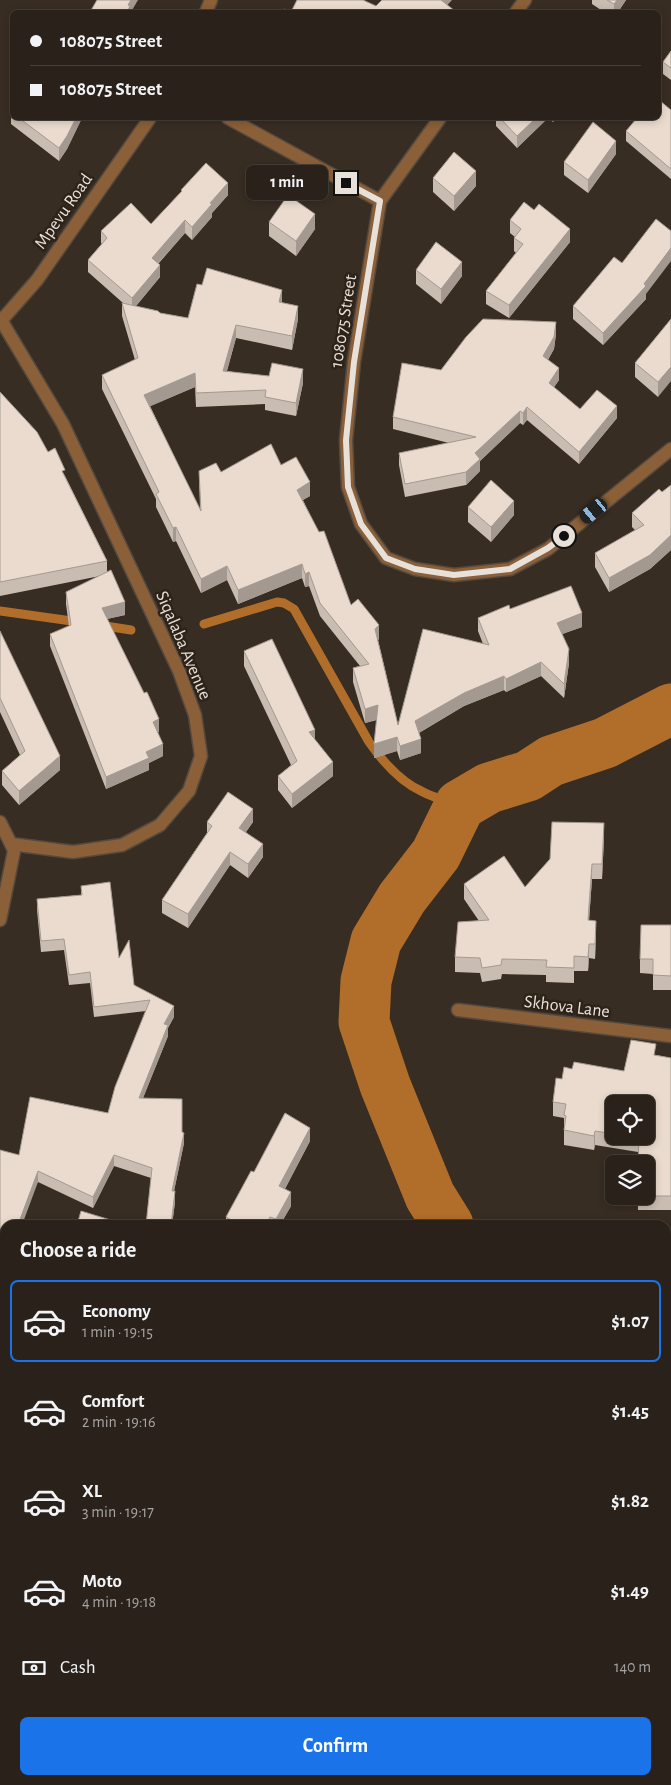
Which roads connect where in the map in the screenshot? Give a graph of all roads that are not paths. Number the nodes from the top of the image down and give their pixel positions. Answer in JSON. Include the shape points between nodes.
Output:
{"nodes":[{"id":1,"x":149,"y":120,"type":"edge"},
{"id":2,"x":232,"y":120,"type":"edge"},
{"id":3,"x":439,"y":120,"type":"edge"},
{"id":4,"x":380,"y":201,"type":"junction"},
{"id":5,"x":1,"y":321,"type":"edge"},
{"id":6,"x":671,"y":449,"type":"edge"},
{"id":7,"x":0,"y":822,"type":"edge"},
{"id":8,"x":11,"y":844,"type":"junction"},
{"id":9,"x":0,"y":920,"type":"edge"},
{"id":10,"x":458,"y":1010,"type":"dead end"},
{"id":11,"x":671,"y":1036,"type":"edge"}],
"edges":[{"from":1,"to":5,"type":"street","name":"Mpevu Road","via":[[37,280]]},
{"from":2,"to":4,"type":"street"},
{"from":3,"to":4,"type":"street","name":"108075 Street"},
{"from":4,"to":6,"type":"street","name":"108075 Street","via":[[354,362],[346,440],[348,487],[361,524],[386,558],[415,569],[454,575],[510,569],[548,548]]},
{"from":5,"to":8,"type":"street","name":"Siqalaba Avenue","via":[[63,424],[179,671],[195,715],[201,756],[189,791],[160,825],[122,845],[73,852]]},
{"from":7,"to":8,"type":"street"},
{"from":8,"to":9,"type":"street","via":[[14,851]]},
{"from":10,"to":11,"type":"street","name":"Skhova Lane"}]}
